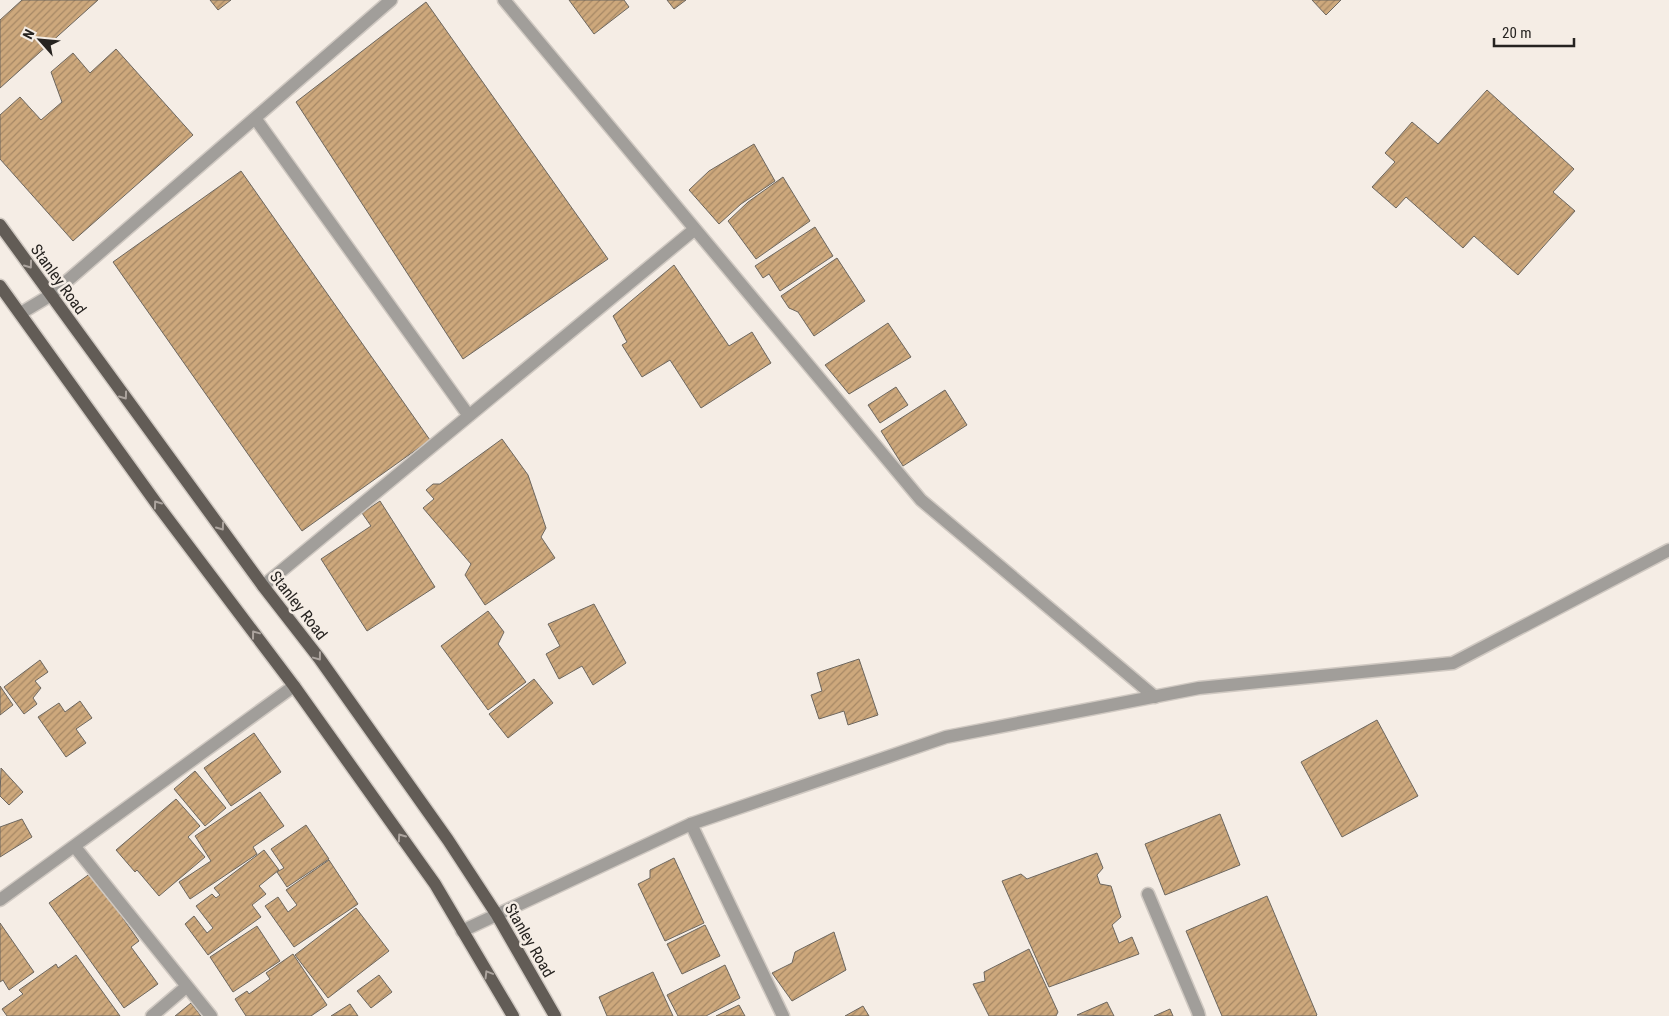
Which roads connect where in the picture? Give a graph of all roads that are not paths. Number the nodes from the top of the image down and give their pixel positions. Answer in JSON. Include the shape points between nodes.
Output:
{"nodes":[{"id":1,"x":391,"y":0,"type":"edge"},
{"id":2,"x":504,"y":0,"type":"edge"},
{"id":3,"x":255,"y":118,"type":"junction"},
{"id":4,"x":0,"y":225,"type":"edge"},
{"id":5,"x":695,"y":230,"type":"junction"},
{"id":6,"x":0,"y":286,"type":"edge"},
{"id":7,"x":50,"y":295,"type":"junction"},
{"id":8,"x":21,"y":313,"type":"junction"},
{"id":9,"x":469,"y":416,"type":"junction"},
{"id":10,"x":1669,"y":550,"type":"edge"},
{"id":11,"x":263,"y":586,"type":"junction"},
{"id":12,"x":294,"y":686,"type":"junction"},
{"id":13,"x":1155,"y":697,"type":"junction"},
{"id":14,"x":691,"y":824,"type":"junction"},
{"id":15,"x":75,"y":847,"type":"junction"},
{"id":16,"x":1148,"y":894,"type":"dead end"},
{"id":17,"x":0,"y":900,"type":"edge"},
{"id":18,"x":497,"y":915,"type":"junction"},
{"id":19,"x":462,"y":931,"type":"junction"},
{"id":20,"x":186,"y":987,"type":"junction"},
{"id":21,"x":152,"y":1016,"type":"edge"},
{"id":22,"x":211,"y":1016,"type":"edge"},
{"id":23,"x":513,"y":1016,"type":"edge"},
{"id":24,"x":555,"y":1016,"type":"edge"},
{"id":25,"x":783,"y":1016,"type":"edge"},
{"id":26,"x":1199,"y":1016,"type":"edge"}],
"edges":[{"from":1,"to":3,"type":"street"},
{"from":2,"to":5,"type":"street"},
{"from":3,"to":7,"type":"street"},
{"from":3,"to":9,"type":"street"},
{"from":4,"to":7,"type":"main road","name":"Stanley Road","one_way":true},
{"from":5,"to":9,"type":"street"},
{"from":5,"to":13,"type":"street","via":[[921,500]]},
{"from":6,"to":8,"type":"main road"},
{"from":7,"to":8,"type":"street"},
{"from":7,"to":11,"type":"main road","name":"Stanley Road","one_way":true},
{"from":12,"to":8,"type":"main road","one_way":true,"via":[[159,507]]},
{"from":9,"to":11,"type":"street"},
{"from":10,"to":13,"type":"street","via":[[1453,663],[1199,688]]},
{"from":11,"to":18,"type":"main road","name":"Stanley Road","one_way":true,"via":[[319,658]]},
{"from":12,"to":15,"type":"street"},
{"from":19,"to":12,"type":"main road","one_way":true,"via":[[435,884]]},
{"from":13,"to":14,"type":"street","via":[[946,737]]},
{"from":14,"to":18,"type":"street"},
{"from":14,"to":25,"type":"street"},
{"from":15,"to":17,"type":"street"},
{"from":15,"to":20,"type":"street"},
{"from":16,"to":26,"type":"street"},
{"from":18,"to":19,"type":"street"},
{"from":18,"to":24,"type":"main road","name":"Stanley Road"},
{"from":23,"to":19,"type":"main road","one_way":true},
{"from":20,"to":21,"type":"street"},
{"from":20,"to":22,"type":"street"}]}
